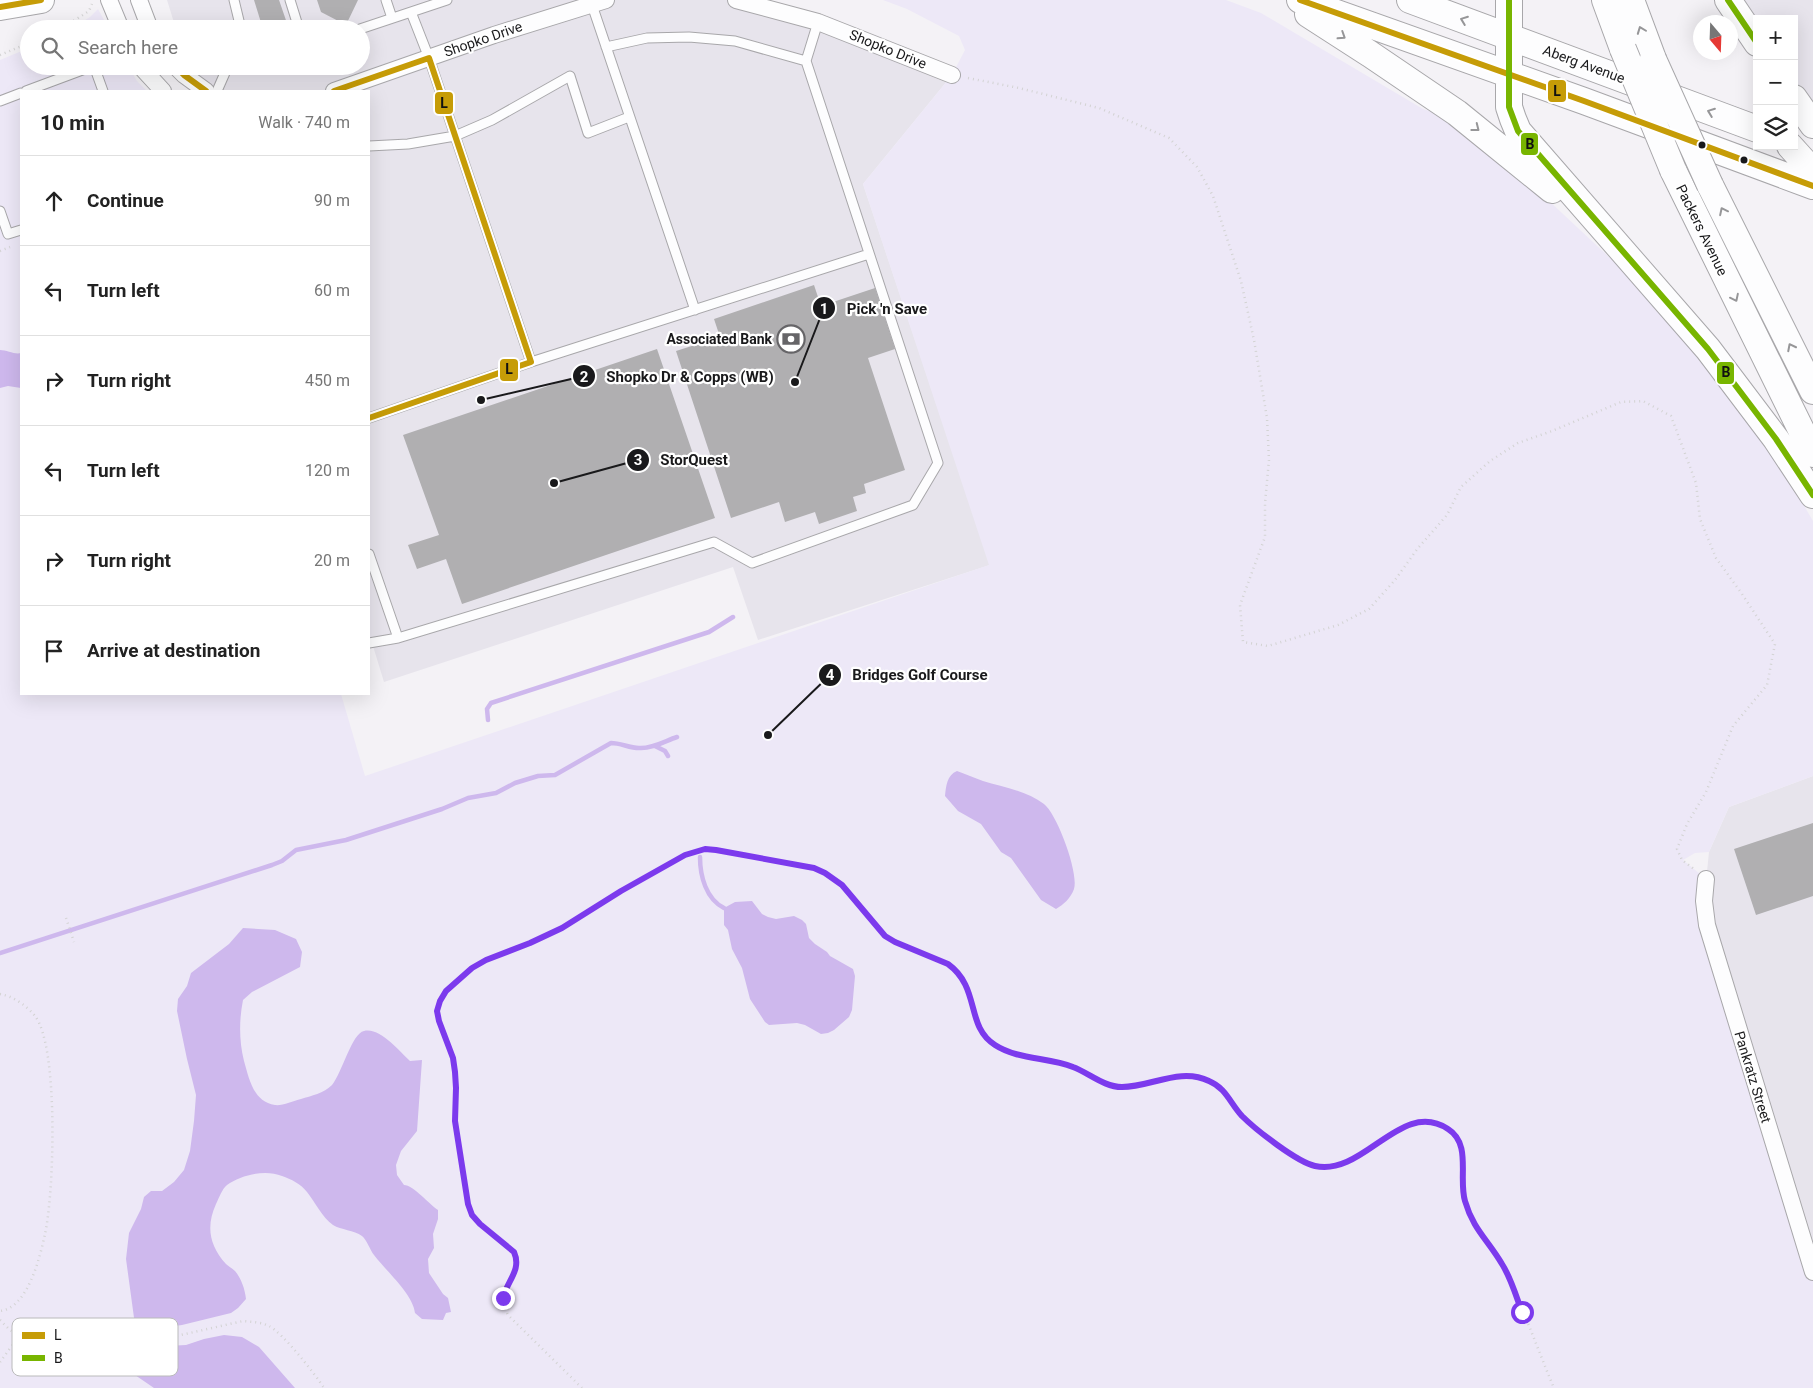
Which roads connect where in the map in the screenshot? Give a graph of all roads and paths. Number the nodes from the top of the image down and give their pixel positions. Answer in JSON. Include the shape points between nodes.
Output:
{"nodes":[{"id":1,"x":41,"y":0,"type":"edge"},
{"id":2,"x":109,"y":0,"type":"edge"},
{"id":3,"x":139,"y":0,"type":"edge"},
{"id":4,"x":234,"y":0,"type":"edge"},
{"id":5,"x":290,"y":0,"type":"edge"},
{"id":6,"x":386,"y":0,"type":"edge"},
{"id":7,"x":446,"y":0,"type":"edge"},
{"id":8,"x":736,"y":0,"type":"edge"},
{"id":9,"x":1287,"y":0,"type":"edge"},
{"id":10,"x":1300,"y":0,"type":"edge"},
{"id":11,"x":1410,"y":0,"type":"edge"},
{"id":12,"x":1508,"y":0,"type":"edge"},
{"id":13,"x":1605,"y":0,"type":"edge"},
{"id":14,"x":1631,"y":0,"type":"edge"},
{"id":15,"x":1728,"y":0,"type":"edge"},
{"id":16,"x":596,"y":2,"type":"edge"},
{"id":17,"x":1444,"y":5,"type":"edge"},
{"id":18,"x":92,"y":6,"type":"dead end"},
{"id":19,"x":0,"y":7,"type":"edge"},
{"id":20,"x":411,"y":12,"type":"junction"},
{"id":21,"x":392,"y":18,"type":"junction"},
{"id":22,"x":75,"y":20,"type":"edge"},
{"id":23,"x":117,"y":20,"type":"edge"},
{"id":24,"x":147,"y":20,"type":"edge"},
{"id":25,"x":239,"y":20,"type":"edge"},
{"id":26,"x":297,"y":20,"type":"edge"},
{"id":27,"x":818,"y":22,"type":"junction"},
{"id":28,"x":370,"y":26,"type":"edge"},
{"id":29,"x":1510,"y":37,"type":"junction"},
{"id":30,"x":1753,"y":37,"type":"edge"},
{"id":31,"x":20,"y":47,"type":"edge"},
{"id":32,"x":606,"y":47,"type":"junction"},
{"id":33,"x":0,"y":55,"type":"edge"},
{"id":34,"x":429,"y":58,"type":"junction"},
{"id":35,"x":806,"y":61,"type":"junction"},
{"id":36,"x":70,"y":75,"type":"edge"},
{"id":37,"x":98,"y":75,"type":"edge"},
{"id":38,"x":148,"y":75,"type":"edge"},
{"id":39,"x":184,"y":75,"type":"edge"},
{"id":40,"x":224,"y":75,"type":"edge"},
{"id":41,"x":952,"y":75,"type":"joint"},
{"id":42,"x":1510,"y":75,"type":"junction"},
{"id":43,"x":29,"y":90,"type":"edge"},
{"id":44,"x":104,"y":90,"type":"edge"},
{"id":45,"x":162,"y":90,"type":"edge"},
{"id":46,"x":205,"y":90,"type":"edge"},
{"id":47,"x":217,"y":90,"type":"edge"},
{"id":48,"x":337,"y":90,"type":"edge"},
{"id":49,"x":20,"y":93,"type":"edge"},
{"id":50,"x":0,"y":101,"type":"edge"},
{"id":51,"x":1584,"y":101,"type":"junction"},
{"id":52,"x":1798,"y":104,"type":"edge"},
{"id":53,"x":629,"y":117,"type":"junction"},
{"id":54,"x":1813,"y":125,"type":"edge"},
{"id":55,"x":1753,"y":127,"type":"edge"},
{"id":56,"x":455,"y":136,"type":"junction"},
{"id":57,"x":1753,"y":141,"type":"edge"},
{"id":58,"x":370,"y":146,"type":"edge"},
{"id":59,"x":1794,"y":150,"type":"edge"},
{"id":60,"x":1813,"y":176,"type":"edge"},
{"id":61,"x":1813,"y":186,"type":"edge"},
{"id":62,"x":0,"y":211,"type":"edge"},
{"id":63,"x":20,"y":230,"type":"edge"},
{"id":64,"x":869,"y":254,"type":"junction"},
{"id":65,"x":1637,"y":269,"type":"junction"},
{"id":66,"x":694,"y":310,"type":"junction"},
{"id":67,"x":531,"y":362,"type":"junction"},
{"id":68,"x":1813,"y":391,"type":"edge"},
{"id":69,"x":370,"y":418,"type":"edge"},
{"id":70,"x":1813,"y":454,"type":"edge"},
{"id":71,"x":1813,"y":496,"type":"edge"},
{"id":72,"x":370,"y":557,"type":"edge"},
{"id":73,"x":398,"y":638,"type":"junction"},
{"id":74,"x":370,"y":643,"type":"edge"},
{"id":75,"x":1706,"y":879,"type":"joint"},
{"id":76,"x":66,"y":918,"type":"dead end"},
{"id":77,"x":74,"y":942,"type":"dead end"},
{"id":78,"x":0,"y":994,"type":"edge"},
{"id":79,"x":1813,"y":1272,"type":"edge"},
{"id":80,"x":0,"y":1311,"type":"edge"},
{"id":81,"x":0,"y":1320,"type":"edge"},
{"id":82,"x":12,"y":1332,"type":"edge"},
{"id":83,"x":178,"y":1336,"type":"edge"},
{"id":84,"x":12,"y":1346,"type":"edge"},
{"id":85,"x":0,"y":1362,"type":"edge"},
{"id":86,"x":324,"y":1388,"type":"edge"},
{"id":87,"x":582,"y":1388,"type":"edge"},
{"id":88,"x":1554,"y":1388,"type":"edge"}],
"edges":[{"from":1,"to":19,"type":"main road"},
{"from":2,"to":23,"type":"street"},
{"from":3,"to":24,"type":"street"},
{"from":4,"to":25,"type":"lane"},
{"from":5,"to":26,"type":"lane"},
{"from":6,"to":21,"type":"lane"},
{"from":7,"to":20,"type":"lane"},
{"from":8,"to":27,"type":"street","name":"Shopko Drive"},
{"from":9,"to":65,"type":"main road","one_way":true,"via":[[1457,113],[1541,179]]},
{"from":10,"to":42,"type":"main road"},
{"from":11,"to":17,"type":"main road","name":"Aberg Avenue"},
{"from":12,"to":29,"type":"main road"},
{"from":13,"to":70,"type":"main road","name":"Packers Avenue","one_way":true,"bridge":true,"via":[[1673,170]]},
{"from":68,"to":14,"type":"main road","name":"Packers Avenue","one_way":true,"bridge":true,"via":[[1710,185],[1653,59]]},
{"from":15,"to":30,"type":"main road"},
{"from":16,"to":32,"type":"lane"},
{"from":16,"to":34,"type":"street","name":"Shopko Drive"},
{"from":29,"to":17,"type":"main road","name":"Aberg Avenue","one_way":true},
{"from":18,"to":22,"type":"path"},
{"from":20,"to":21,"type":"lane"},
{"from":20,"to":34,"type":"lane"},
{"from":21,"to":28,"type":"lane"},
{"from":27,"to":35,"type":"lane"},
{"from":27,"to":41,"type":"street","name":"Shopko Drive"},
{"from":29,"to":42,"type":"main road"},
{"from":55,"to":29,"type":"main road","name":"Aberg Avenue","one_way":true},
{"from":31,"to":33,"type":"path"},
{"from":32,"to":35,"type":"lane","via":[[647,38],[689,37],[735,41]]},
{"from":32,"to":53,"type":"lane"},
{"from":34,"to":48,"type":"street","name":"Shopko Drive"},
{"from":34,"to":56,"type":"lane"},
{"from":35,"to":64,"type":"lane"},
{"from":36,"to":43,"type":"lane"},
{"from":37,"to":44,"type":"lane"},
{"from":38,"to":45,"type":"street"},
{"from":39,"to":46,"type":"street"},
{"from":40,"to":47,"type":"lane"},
{"from":41,"to":75,"type":"path","via":[[1099,108],[1169,138],[1197,166],[1213,196],[1241,281],[1267,418],[1269,460],[1265,537],[1240,605],[1243,642],[1268,646],[1338,625],[1369,609],[1447,515],[1461,487],[1490,461],[1518,443],[1621,402],[1643,401],[1671,416],[1696,483],[1700,519],[1716,558],[1775,644],[1767,685],[1733,726],[1706,792],[1677,849],[1682,860]]},
{"from":42,"to":51,"type":"main road"},
{"from":42,"to":65,"type":"main road","via":[[1509,107],[1518,131]]},
{"from":49,"to":50,"type":"lane"},
{"from":51,"to":57,"type":"main road","via":[[1608,100],[1732,144]]},
{"from":51,"to":61,"type":"main road"},
{"from":52,"to":54,"type":"main road"},
{"from":53,"to":56,"type":"lane","via":[[588,133],[570,76],[492,120]]},
{"from":53,"to":66,"type":"lane"},
{"from":56,"to":58,"type":"lane"},
{"from":56,"to":67,"type":"lane"},
{"from":59,"to":60,"type":"main road"},
{"from":62,"to":63,"type":"lane","via":[[8,234]]},
{"from":64,"to":66,"type":"lane"},
{"from":64,"to":73,"type":"lane","via":[[938,463],[913,505],[752,562],[714,542]]},
{"from":65,"to":71,"type":"main road","via":[[1652,282],[1708,349],[1776,439]]},
{"from":66,"to":67,"type":"lane"},
{"from":67,"to":69,"type":"lane"},
{"from":72,"to":73,"type":"lane"},
{"from":73,"to":74,"type":"lane"},
{"from":75,"to":79,"type":"street","name":"Pankratz Street","via":[[1704,901],[1708,925]]},
{"from":76,"to":77,"type":"path"},
{"from":78,"to":80,"type":"path","via":[[23,1005],[35,1016],[41,1028],[46,1046],[52,1109],[52,1160],[45,1234],[27,1289],[12,1308]]},
{"from":81,"to":82,"type":"path"},
{"from":83,"to":86,"type":"path","via":[[242,1321],[270,1327],[280,1334]]},
{"from":84,"to":85,"type":"path"},
{"from":87,"to":88,"type":"path","via":[[508,1315],[504,1306],[503,1298],[517,1268],[517,1259],[514,1252],[472,1215],[468,1204],[455,1121],[453,1058],[437,1011],[446,991],[478,964],[562,928],[685,855],[705,849],[814,868],[835,879],[885,936],[955,969],[967,986],[981,1031],[996,1046],[1073,1067],[1120,1087],[1169,1077],[1207,1079],[1227,1094],[1240,1114],[1253,1126],[1313,1166],[1334,1167],[1350,1162],[1411,1124],[1435,1123],[1448,1128],[1460,1143],[1463,1193],[1471,1218],[1503,1265]]}]}
